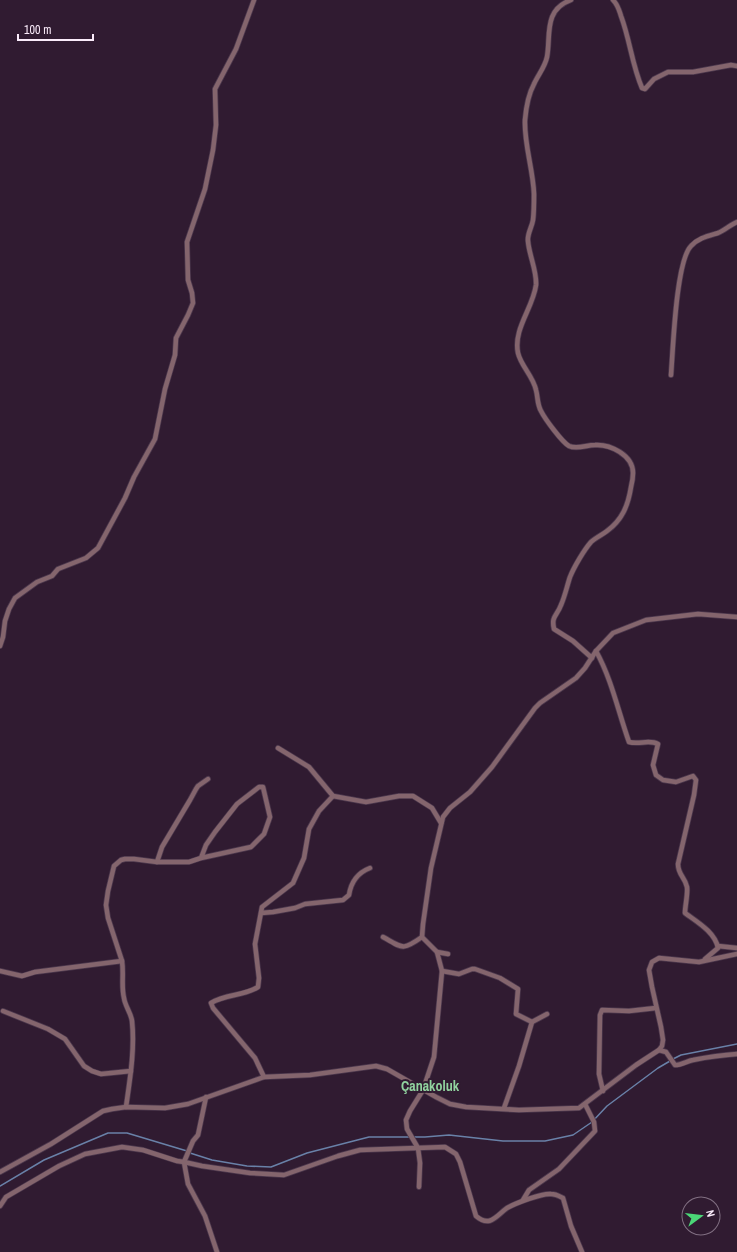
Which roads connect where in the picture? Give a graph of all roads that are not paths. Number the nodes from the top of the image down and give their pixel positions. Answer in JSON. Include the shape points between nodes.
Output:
{"nodes":[{"id":1,"x":254,"y":0,"type":"edge"},
{"id":2,"x":571,"y":0,"type":"edge"},
{"id":3,"x":613,"y":0,"type":"edge"},
{"id":4,"x":737,"y":66,"type":"edge"},
{"id":5,"x":737,"y":222,"type":"edge"},
{"id":6,"x":671,"y":375,"type":"dead end"},
{"id":7,"x":737,"y":618,"type":"edge"},
{"id":8,"x":0,"y":646,"type":"edge"},
{"id":9,"x":596,"y":651,"type":"junction"},
{"id":10,"x":592,"y":658,"type":"junction"},
{"id":11,"x":278,"y":748,"type":"dead end"},
{"id":12,"x":208,"y":779,"type":"dead end"},
{"id":13,"x":333,"y":796,"type":"junction"},
{"id":14,"x":441,"y":823,"type":"junction"},
{"id":15,"x":201,"y":858,"type":"junction"},
{"id":16,"x":157,"y":862,"type":"junction"},
{"id":17,"x":370,"y":868,"type":"dead end"},
{"id":18,"x":261,"y":913,"type":"junction"},
{"id":19,"x":383,"y":936,"type":"dead end"},
{"id":20,"x":422,"y":937,"type":"junction"},
{"id":21,"x":718,"y":946,"type":"junction"},
{"id":22,"x":737,"y":948,"type":"edge"},
{"id":23,"x":437,"y":952,"type":"junction"},
{"id":24,"x":448,"y":954,"type":"dead end"},
{"id":25,"x":737,"y":954,"type":"edge"},
{"id":26,"x":704,"y":961,"type":"junction"},
{"id":27,"x":122,"y":962,"type":"junction"},
{"id":28,"x":0,"y":971,"type":"edge"},
{"id":29,"x":442,"y":971,"type":"junction"},
{"id":30,"x":656,"y":1008,"type":"junction"},
{"id":31,"x":3,"y":1011,"type":"dead end"},
{"id":32,"x":547,"y":1014,"type":"dead end"},
{"id":33,"x":532,"y":1022,"type":"junction"},
{"id":34,"x":659,"y":1050,"type":"junction"},
{"id":35,"x":737,"y":1054,"type":"edge"},
{"id":36,"x":130,"y":1071,"type":"junction"},
{"id":37,"x":264,"y":1077,"type":"junction"},
{"id":38,"x":423,"y":1090,"type":"junction"},
{"id":39,"x":603,"y":1091,"type":"junction"},
{"id":40,"x":206,"y":1097,"type":"junction"},
{"id":41,"x":585,"y":1104,"type":"junction"},
{"id":42,"x":126,"y":1107,"type":"junction"},
{"id":43,"x":504,"y":1108,"type":"junction"},
{"id":44,"x":418,"y":1148,"type":"junction"},
{"id":45,"x":184,"y":1162,"type":"junction"},
{"id":46,"x":0,"y":1172,"type":"edge"},
{"id":47,"x":419,"y":1187,"type":"dead end"},
{"id":48,"x":523,"y":1200,"type":"junction"},
{"id":49,"x":0,"y":1206,"type":"edge"},
{"id":50,"x":218,"y":1252,"type":"edge"},
{"id":51,"x":582,"y":1252,"type":"edge"}],
"edges":[{"from":1,"to":8,"type":"street","via":[[236,49],[215,89],[216,125],[213,150],[205,189],[187,242],[188,280],[193,303],[176,338],[175,355],[155,439],[98,548],[86,558],[58,569],[52,576],[37,582],[15,598],[9,608]]},
{"from":2,"to":10,"type":"street","via":[[557,9],[548,25],[546,58],[528,98],[525,117],[524,134],[528,145],[534,194],[528,238],[536,284],[520,329],[518,349],[520,358],[534,382],[541,411],[568,445],[576,448],[596,445],[611,447],[627,459],[633,472],[630,497],[625,510],[618,522],[592,541],[581,557],[571,575],[562,605],[552,621],[554,629]]},
{"from":3,"to":4,"type":"street","via":[[617,3],[626,29],[642,88],[645,89],[654,79],[668,72],[693,72]]},
{"from":5,"to":6,"type":"street","via":[[718,233],[701,238],[687,250],[677,289]]},
{"from":7,"to":9,"type":"street","via":[[698,614],[646,620],[613,633]]},
{"from":9,"to":10,"type":"street"},
{"from":9,"to":21,"type":"street","via":[[610,681],[629,742],[634,744],[654,741],[658,744],[653,765],[656,775],[663,780],[676,782],[694,776],[696,780],[678,871],[687,890],[685,913],[703,926]]},
{"from":10,"to":14,"type":"street","via":[[576,678],[535,708],[497,761],[470,792],[450,808]]},
{"from":11,"to":13,"type":"street","via":[[309,767]]},
{"from":12,"to":16,"type":"street","via":[[196,789],[162,847]]},
{"from":13,"to":14,"type":"street","via":[[366,802],[413,796],[432,808]]},
{"from":13,"to":18,"type":"street","via":[[319,811],[309,829],[304,858],[293,883],[262,907]]},
{"from":14,"to":20,"type":"street","via":[[431,868]]},
{"from":15,"to":15,"type":"street","via":[[251,847],[264,834],[270,817],[264,787],[259,787],[237,804],[211,838]]},
{"from":15,"to":16,"type":"street","via":[[189,862]]},
{"from":16,"to":27,"type":"street","via":[[125,859],[114,866],[106,905]]},
{"from":17,"to":18,"type":"street","via":[[356,876],[348,895],[343,900],[304,904],[295,908]]},
{"from":18,"to":37,"type":"street","via":[[255,944],[258,987],[212,1003],[213,1008],[255,1058]]},
{"from":19,"to":20,"type":"street","via":[[400,947],[407,947]]},
{"from":20,"to":23,"type":"street"},
{"from":21,"to":22,"type":"street"},
{"from":21,"to":26,"type":"street"},
{"from":23,"to":24,"type":"street"},
{"from":23,"to":29,"type":"street"},
{"from":25,"to":26,"type":"street"},
{"from":26,"to":30,"type":"street","via":[[658,958],[652,962],[649,970]]},
{"from":27,"to":28,"type":"street","via":[[35,972],[22,976]]},
{"from":27,"to":36,"type":"street","via":[[124,998],[132,1019]]},
{"from":29,"to":33,"type":"street","via":[[459,974],[475,969],[500,978],[518,989],[516,1014]]},
{"from":29,"to":38,"type":"street","via":[[434,1057]]},
{"from":30,"to":34,"type":"street","via":[[663,1040]]},
{"from":30,"to":39,"type":"street","via":[[602,1010],[599,1074]]},
{"from":31,"to":36,"type":"street","via":[[48,1028],[65,1039],[84,1066],[92,1071],[101,1074]]},
{"from":32,"to":33,"type":"street"},
{"from":33,"to":43,"type":"street"},
{"from":34,"to":35,"type":"street","via":[[666,1052],[675,1065],[702,1058]]},
{"from":34,"to":39,"type":"street"},
{"from":36,"to":42,"type":"street"},
{"from":37,"to":38,"type":"street","via":[[310,1075],[376,1066],[387,1069]]},
{"from":37,"to":40,"type":"street"},
{"from":38,"to":43,"type":"street","via":[[450,1104]]},
{"from":38,"to":44,"type":"street","via":[[406,1120],[407,1129]]},
{"from":39,"to":41,"type":"street"},
{"from":40,"to":42,"type":"street","via":[[188,1104],[165,1108]]},
{"from":40,"to":45,"type":"street","via":[[198,1135]]},
{"from":41,"to":43,"type":"street","via":[[579,1108],[568,1109]]},
{"from":41,"to":48,"type":"street","via":[[594,1122],[595,1131],[559,1169],[529,1190]]},
{"from":42,"to":46,"type":"street","via":[[103,1112]]},
{"from":44,"to":45,"type":"street","via":[[360,1150],[284,1175],[250,1173]]},
{"from":44,"to":47,"type":"street"},
{"from":44,"to":48,"type":"street","via":[[445,1147],[456,1154],[476,1216],[481,1220],[497,1218]]},
{"from":45,"to":49,"type":"street","via":[[143,1150],[122,1147],[85,1154],[33,1180],[6,1197]]},
{"from":45,"to":50,"type":"street","via":[[188,1184],[205,1216]]},
{"from":48,"to":51,"type":"street","via":[[550,1193],[563,1198]]}]}
